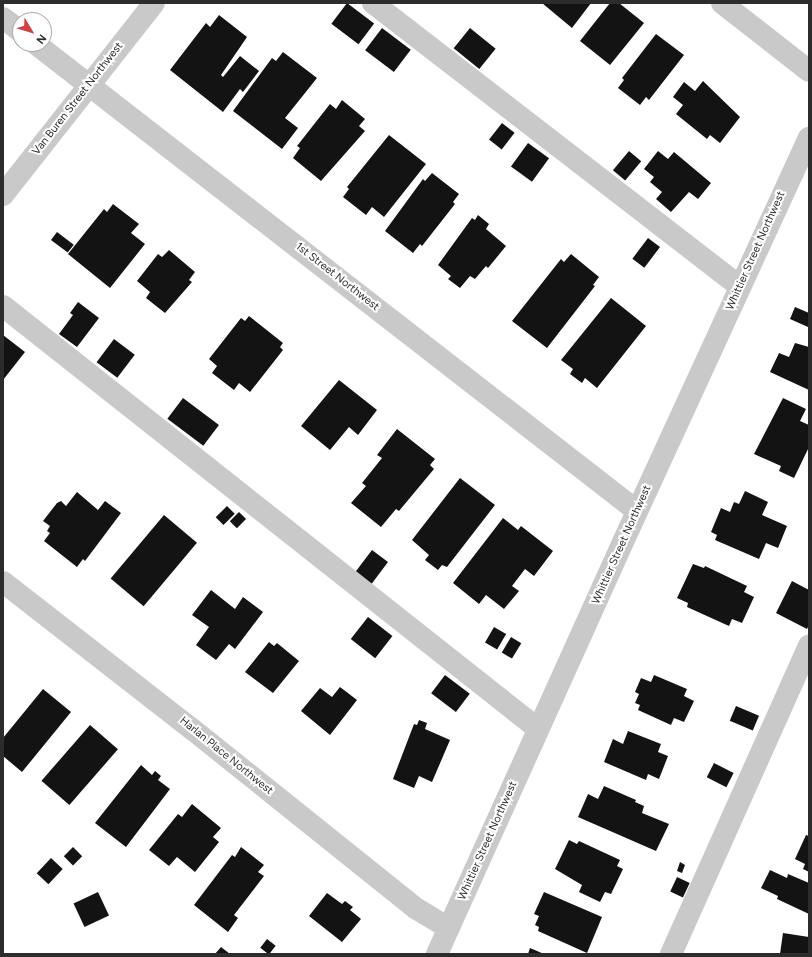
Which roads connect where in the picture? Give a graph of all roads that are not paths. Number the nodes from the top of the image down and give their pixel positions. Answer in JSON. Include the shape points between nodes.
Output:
{"nodes":[{"id":1,"x":154,"y":3,"type":"edge"},
{"id":2,"x":373,"y":3,"type":"edge"},
{"id":3,"x":722,"y":3,"type":"edge"},
{"id":4,"x":3,"y":18,"type":"edge"},
{"id":5,"x":12,"y":25,"type":"edge"},
{"id":6,"x":46,"y":52,"type":"edge"},
{"id":7,"x":809,"y":71,"type":"edge"},
{"id":8,"x":89,"y":85,"type":"junction"},
{"id":9,"x":809,"y":138,"type":"edge"},
{"id":10,"x":802,"y":170,"type":"edge"},
{"id":11,"x":3,"y":195,"type":"edge"},
{"id":12,"x":740,"y":287,"type":"junction"},
{"id":13,"x":3,"y":306,"type":"edge"},
{"id":14,"x":637,"y":511,"type":"junction"},
{"id":15,"x":3,"y":582,"type":"edge"},
{"id":16,"x":809,"y":646,"type":"edge"},
{"id":17,"x":538,"y":729,"type":"junction"},
{"id":18,"x":449,"y":928,"type":"junction"},
{"id":19,"x":437,"y":954,"type":"edge"},
{"id":20,"x":671,"y":954,"type":"edge"}],
"edges":[{"from":1,"to":8,"type":"street","name":"Van Buren Street Northwest"},
{"from":2,"to":12,"type":"street"},
{"from":3,"to":7,"type":"street"},
{"from":4,"to":5,"type":"street"},
{"from":6,"to":8,"type":"street","name":"1st Street Northwest"},
{"from":8,"to":11,"type":"street","name":"Van Buren Street Northwest"},
{"from":8,"to":14,"type":"street","name":"1st Street Northwest"},
{"from":9,"to":10,"type":"street","name":"Whittier Street Northwest"},
{"from":10,"to":12,"type":"street","name":"Whittier Street Northwest"},
{"from":12,"to":14,"type":"street","name":"Whittier Street Northwest"},
{"from":13,"to":17,"type":"street"},
{"from":14,"to":17,"type":"street","name":"Whittier Street Northwest"},
{"from":15,"to":18,"type":"street","name":"Harlan Place Northwest","via":[[192,728],[417,909]]},
{"from":16,"to":20,"type":"street"},
{"from":17,"to":18,"type":"street","name":"Whittier Street Northwest"},
{"from":18,"to":19,"type":"street","name":"Whittier Street Northwest"}]}
